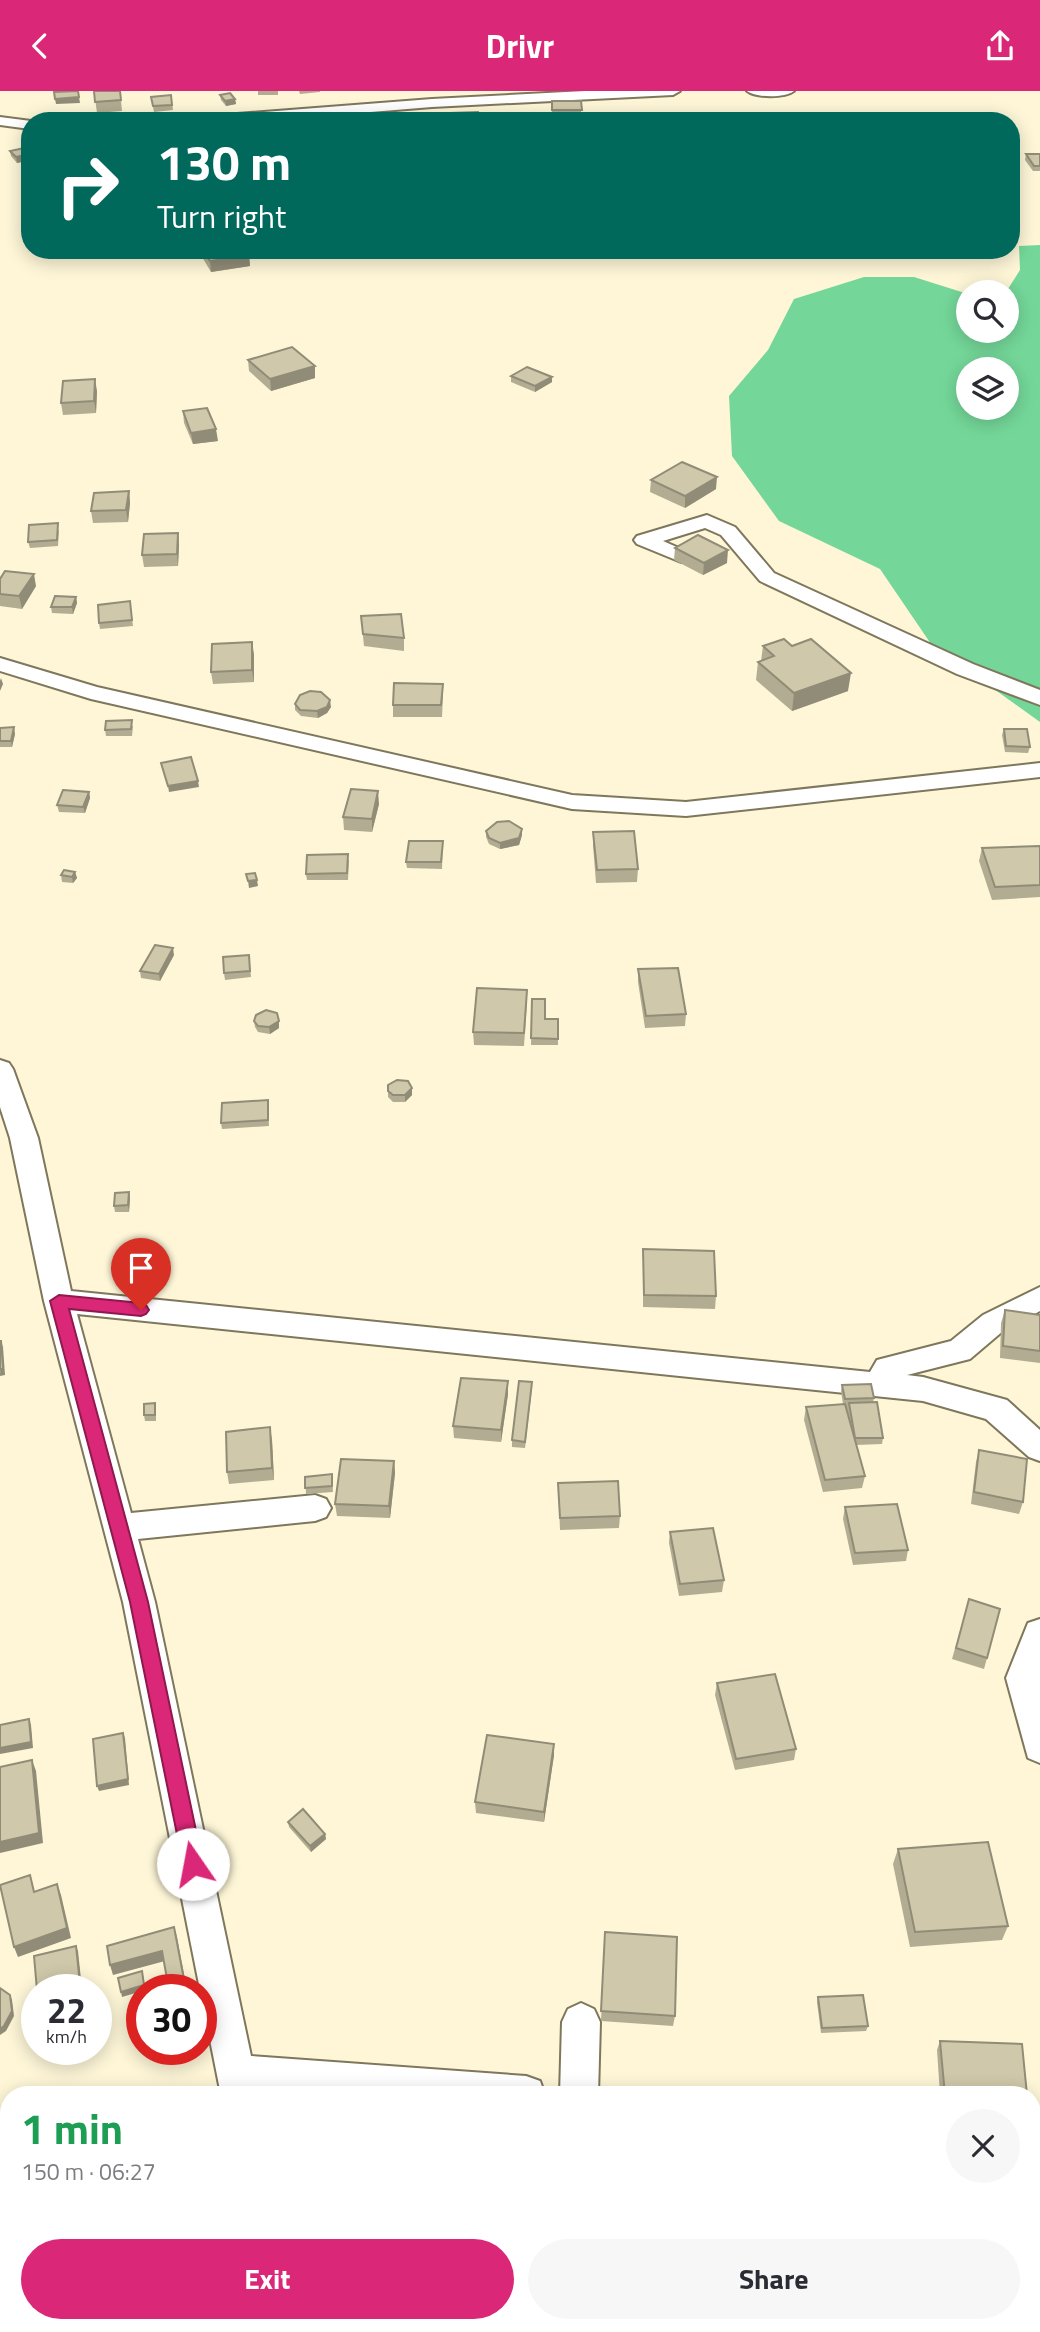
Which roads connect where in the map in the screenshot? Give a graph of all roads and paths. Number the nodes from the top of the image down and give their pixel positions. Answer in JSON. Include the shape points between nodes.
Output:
{"nodes":[{"id":1,"x":673,"y":91,"type":"edge"},
{"id":2,"x":754,"y":91,"type":"edge"},
{"id":3,"x":787,"y":91,"type":"edge"},
{"id":4,"x":316,"y":112,"type":"edge"},
{"id":5,"x":0,"y":121,"type":"edge"},
{"id":6,"x":21,"y":124,"type":"edge"},
{"id":7,"x":681,"y":556,"type":"edge"},
{"id":8,"x":0,"y":664,"type":"edge"},
{"id":9,"x":1040,"y":698,"type":"edge"},
{"id":10,"x":1040,"y":770,"type":"edge"},
{"id":11,"x":0,"y":1069,"type":"edge"},
{"id":12,"x":1040,"y":1298,"type":"edge"},
{"id":13,"x":59,"y":1301,"type":"junction"},
{"id":14,"x":878,"y":1385,"type":"junction"},
{"id":15,"x":1040,"y":1448,"type":"edge"},
{"id":16,"x":315,"y":1508,"type":"dead end"},
{"id":17,"x":121,"y":1527,"type":"junction"},
{"id":18,"x":1040,"y":1633,"type":"edge"},
{"id":19,"x":1040,"y":1747,"type":"edge"},
{"id":20,"x":582,"y":2022,"type":"dead end"},
{"id":21,"x":239,"y":2084,"type":"edge"},
{"id":22,"x":291,"y":2086,"type":"edge"},
{"id":23,"x":579,"y":2086,"type":"edge"}],
"edges":[{"from":1,"to":4,"type":"street"},
{"from":2,"to":3,"type":"street"},
{"from":5,"to":6,"type":"street"},
{"from":7,"to":9,"type":"street","via":[[645,540],[706,521],[728,531],[767,577],[965,669]]},
{"from":8,"to":10,"type":"street","via":[[91,692],[572,802],[685,809]]},
{"from":11,"to":13,"type":"street","via":[[24,1138]]},
{"from":12,"to":14,"type":"street","via":[[993,1323],[960,1351],[888,1368]]},
{"from":13,"to":14,"type":"street"},
{"from":13,"to":17,"type":"street"},
{"from":14,"to":15,"type":"street","via":[[923,1389],[996,1409]]},
{"from":16,"to":17,"type":"street"},
{"from":17,"to":21,"type":"street"},
{"from":18,"to":19,"type":"street","via":[[1023,1678]]},
{"from":20,"to":23,"type":"street"},
{"from":21,"to":22,"type":"street"}]}
